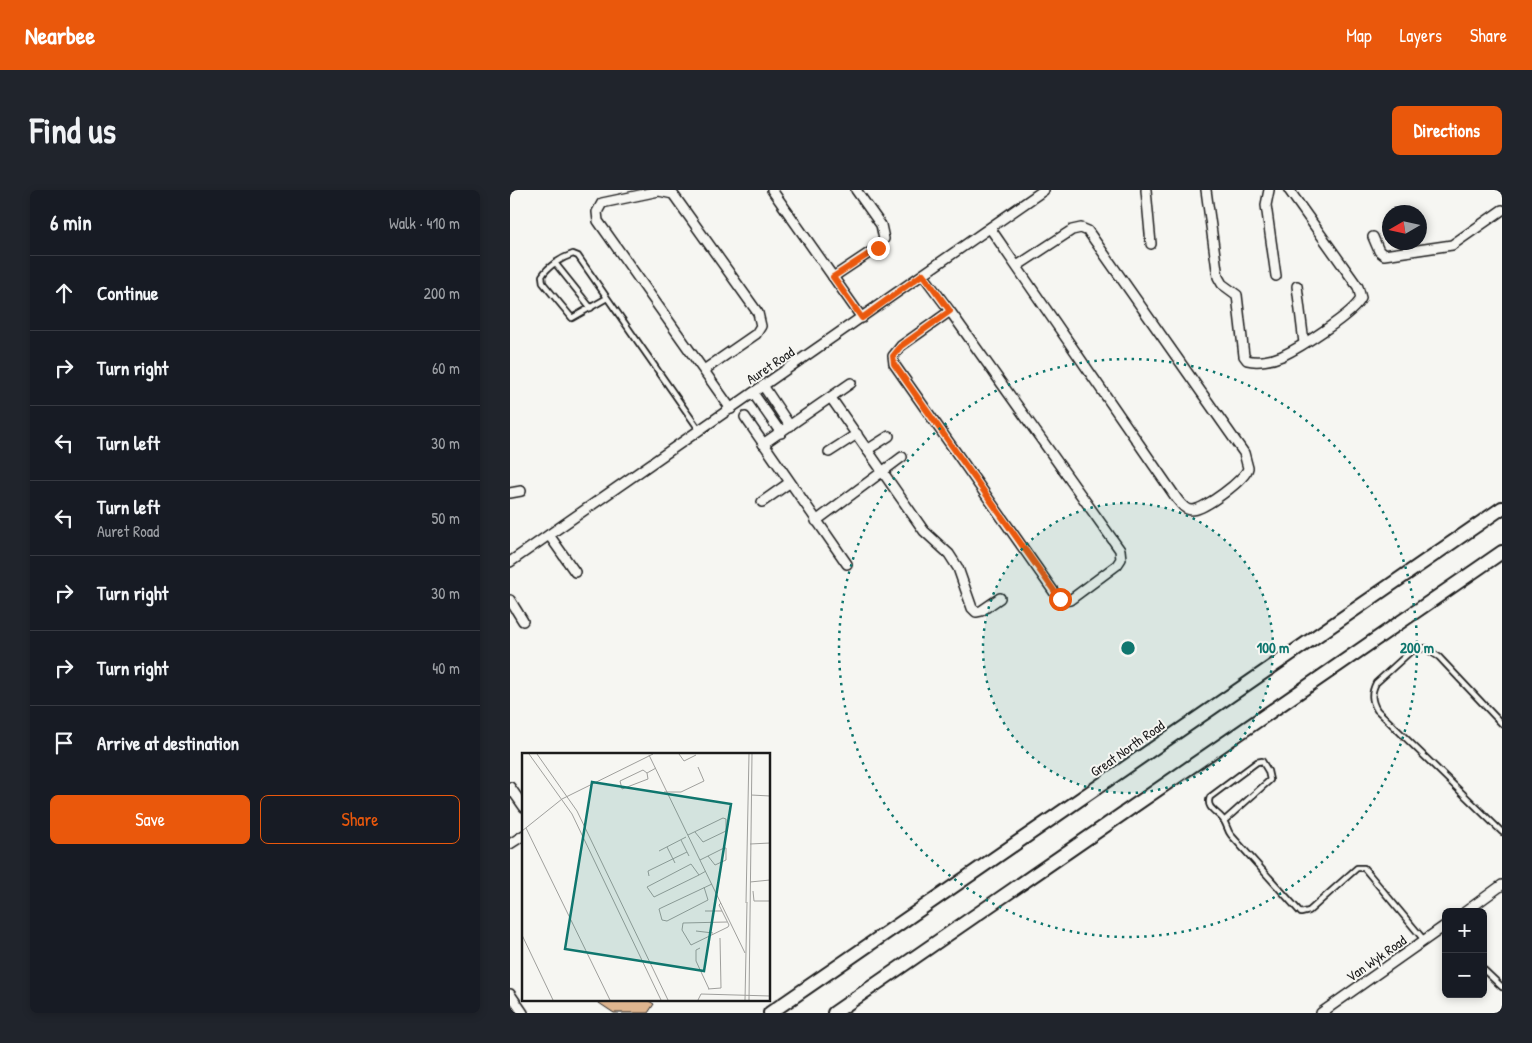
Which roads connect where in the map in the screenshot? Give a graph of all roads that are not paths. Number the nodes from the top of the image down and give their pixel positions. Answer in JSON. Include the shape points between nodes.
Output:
{"nodes":[{"id":1,"x":772,"y":190,"type":"edge"},
{"id":2,"x":856,"y":190,"type":"edge"},
{"id":3,"x":1044,"y":190,"type":"edge"},
{"id":4,"x":1146,"y":190,"type":"edge"},
{"id":5,"x":1206,"y":190,"type":"edge"},
{"id":6,"x":1269,"y":190,"type":"edge"},
{"id":7,"x":1289,"y":190,"type":"edge"},
{"id":8,"x":1502,"y":210,"type":"edge"},
{"id":9,"x":990,"y":228,"type":"junction"},
{"id":10,"x":1373,"y":237,"type":"dead end"},
{"id":11,"x":1151,"y":244,"type":"dead end"},
{"id":12,"x":555,"y":263,"type":"junction"},
{"id":13,"x":1016,"y":266,"type":"junction"},
{"id":14,"x":923,"y":274,"type":"junction"},
{"id":15,"x":1276,"y":276,"type":"dead end"},
{"id":16,"x":833,"y":277,"type":"junction"},
{"id":17,"x":1298,"y":286,"type":"dead end"},
{"id":18,"x":607,"y":298,"type":"junction"},
{"id":19,"x":591,"y":308,"type":"junction"},
{"id":20,"x":950,"y":311,"type":"junction"},
{"id":21,"x":862,"y":318,"type":"junction"},
{"id":22,"x":1304,"y":343,"type":"junction"},
{"id":23,"x":704,"y":370,"type":"junction"},
{"id":24,"x":851,"y":383,"type":"dead end"},
{"id":25,"x":764,"y":387,"type":"junction"},
{"id":26,"x":753,"y":394,"type":"junction"},
{"id":27,"x":831,"y":398,"type":"junction"},
{"id":28,"x":731,"y":409,"type":"junction"},
{"id":29,"x":745,"y":417,"type":"dead end"},
{"id":30,"x":790,"y":426,"type":"junction"},
{"id":31,"x":700,"y":431,"type":"junction"},
{"id":32,"x":781,"y":433,"type":"junction"},
{"id":33,"x":857,"y":434,"type":"junction"},
{"id":34,"x":889,"y":436,"type":"dead end"},
{"id":35,"x":763,"y":444,"type":"junction"},
{"id":36,"x":868,"y":450,"type":"junction"},
{"id":37,"x":829,"y":452,"type":"dead end"},
{"id":38,"x":902,"y":457,"type":"dead end"},
{"id":39,"x":882,"y":471,"type":"junction"},
{"id":40,"x":789,"y":483,"type":"junction"},
{"id":41,"x":521,"y":491,"type":"dead end"},
{"id":42,"x":510,"y":493,"type":"edge"},
{"id":43,"x":762,"y":502,"type":"dead end"},
{"id":44,"x":1502,"y":508,"type":"edge"},
{"id":45,"x":816,"y":521,"type":"junction"},
{"id":46,"x":549,"y":535,"type":"junction"},
{"id":47,"x":1502,"y":552,"type":"edge"},
{"id":48,"x":510,"y":562,"type":"edge"},
{"id":49,"x":847,"y":564,"type":"dead end"},
{"id":50,"x":575,"y":572,"type":"dead end"},
{"id":51,"x":1000,"y":598,"type":"dead end"},
{"id":52,"x":510,"y":600,"type":"edge"},
{"id":53,"x":523,"y":621,"type":"dead end"},
{"id":54,"x":1502,"y":724,"type":"edge"},
{"id":55,"x":510,"y":787,"type":"edge"},
{"id":56,"x":522,"y":804,"type":"edge"},
{"id":57,"x":1224,"y":821,"type":"junction"},
{"id":58,"x":1502,"y":832,"type":"edge"},
{"id":59,"x":522,"y":836,"type":"edge"},
{"id":60,"x":510,"y":844,"type":"edge"},
{"id":61,"x":1502,"y":886,"type":"edge"},
{"id":62,"x":1471,"y":908,"type":"edge"},
{"id":63,"x":1442,"y":930,"type":"edge"},
{"id":64,"x":1424,"y":940,"type":"junction"},
{"id":65,"x":1487,"y":973,"type":"edge"},
{"id":66,"x":1502,"y":987,"type":"edge"},
{"id":67,"x":511,"y":998,"type":"edge"},
{"id":68,"x":523,"y":1013,"type":"edge"},
{"id":69,"x":770,"y":1013,"type":"edge"},
{"id":70,"x":834,"y":1013,"type":"edge"},
{"id":71,"x":1321,"y":1013,"type":"edge"}],
"edges":[{"from":1,"to":16,"type":"street"},
{"from":2,"to":16,"type":"street","via":[[881,225],[884,239],[878,248]]},
{"from":3,"to":9,"type":"street","name":"Auret Road"},
{"from":4,"to":11,"type":"street"},
{"from":5,"to":22,"type":"street","via":[[1218,277],[1237,295],[1245,358],[1250,361],[1277,358]]},
{"from":6,"to":15,"type":"street","via":[[1266,205]]},
{"from":7,"to":22,"type":"street","via":[[1361,293],[1355,308]]},
{"from":8,"to":10,"type":"street","via":[[1456,243],[1442,248],[1384,256]]},
{"from":9,"to":13,"type":"street"},
{"from":9,"to":14,"type":"street","name":"Auret Road"},
{"from":12,"to":18,"type":"lane","via":[[573,254],[578,256]]},
{"from":12,"to":19,"type":"lane"},
{"from":12,"to":19,"type":"lane","via":[[542,276],[543,283],[568,315],[572,318]]},
{"from":13,"to":13,"type":"street","via":[[1184,507],[1191,510],[1202,508],[1242,479],[1248,468],[1244,453],[1088,231],[1081,228],[1072,230]]},
{"from":14,"to":20,"type":"street"},
{"from":14,"to":21,"type":"street","name":"Auret Road"},
{"from":16,"to":21,"type":"street"},
{"from":17,"to":22,"type":"street"},
{"from":18,"to":19,"type":"lane"},
{"from":18,"to":31,"type":"lane"},
{"from":20,"to":20,"type":"street","via":[[1121,552],[1117,565],[1070,600],[1063,601],[1054,592],[894,364],[893,356],[901,346]]},
{"from":21,"to":25,"type":"street","name":"Auret Road"},
{"from":23,"to":23,"type":"street","via":[[598,221],[597,212],[602,203],[659,191],[673,194],[758,313],[761,326],[756,334]]},
{"from":23,"to":28,"type":"street"},
{"from":24,"to":27,"type":"street"},
{"from":25,"to":26,"type":"street","name":"Auret Road"},
{"from":25,"to":30,"type":"street"},
{"from":26,"to":28,"type":"street","name":"Auret Road"},
{"from":26,"to":32,"type":"street"},
{"from":27,"to":30,"type":"street"},
{"from":27,"to":33,"type":"street"},
{"from":28,"to":31,"type":"street","name":"Auret Road"},
{"from":29,"to":35,"type":"street"},
{"from":30,"to":32,"type":"street"},
{"from":31,"to":46,"type":"street","name":"Auret Road"},
{"from":32,"to":35,"type":"street"},
{"from":33,"to":36,"type":"street"},
{"from":33,"to":37,"type":"street"},
{"from":34,"to":36,"type":"street"},
{"from":35,"to":40,"type":"street"},
{"from":36,"to":39,"type":"street"},
{"from":38,"to":39,"type":"street"},
{"from":39,"to":45,"type":"street"},
{"from":39,"to":51,"type":"street","via":[[924,531],[954,561],[972,608],[976,612],[981,611]]},
{"from":40,"to":43,"type":"street"},
{"from":40,"to":45,"type":"street"},
{"from":41,"to":42,"type":"street"},
{"from":44,"to":69,"type":"main road","name":"Great North Road"},
{"from":45,"to":49,"type":"street"},
{"from":46,"to":48,"type":"street","name":"Auret Road"},
{"from":46,"to":50,"type":"street"},
{"from":47,"to":70,"type":"main road"},
{"from":52,"to":53,"type":"street"},
{"from":54,"to":58,"type":"lane","via":[[1439,657],[1424,648],[1410,652],[1373,689],[1377,710]]},
{"from":55,"to":56,"type":"street"},
{"from":57,"to":57,"type":"lane","via":[[1270,780],[1262,761],[1210,798],[1209,806]]},
{"from":57,"to":64,"type":"lane","via":[[1231,836],[1301,913],[1309,911],[1357,868],[1364,868]]},
{"from":59,"to":60,"type":"street"},
{"from":61,"to":62,"type":"street"},
{"from":63,"to":64,"type":"street","name":"Van Wyk Road"},
{"from":64,"to":71,"type":"street","name":"Van Wyk Road"},
{"from":65,"to":66,"type":"lane"},
{"from":67,"to":68,"type":"street"}]}
